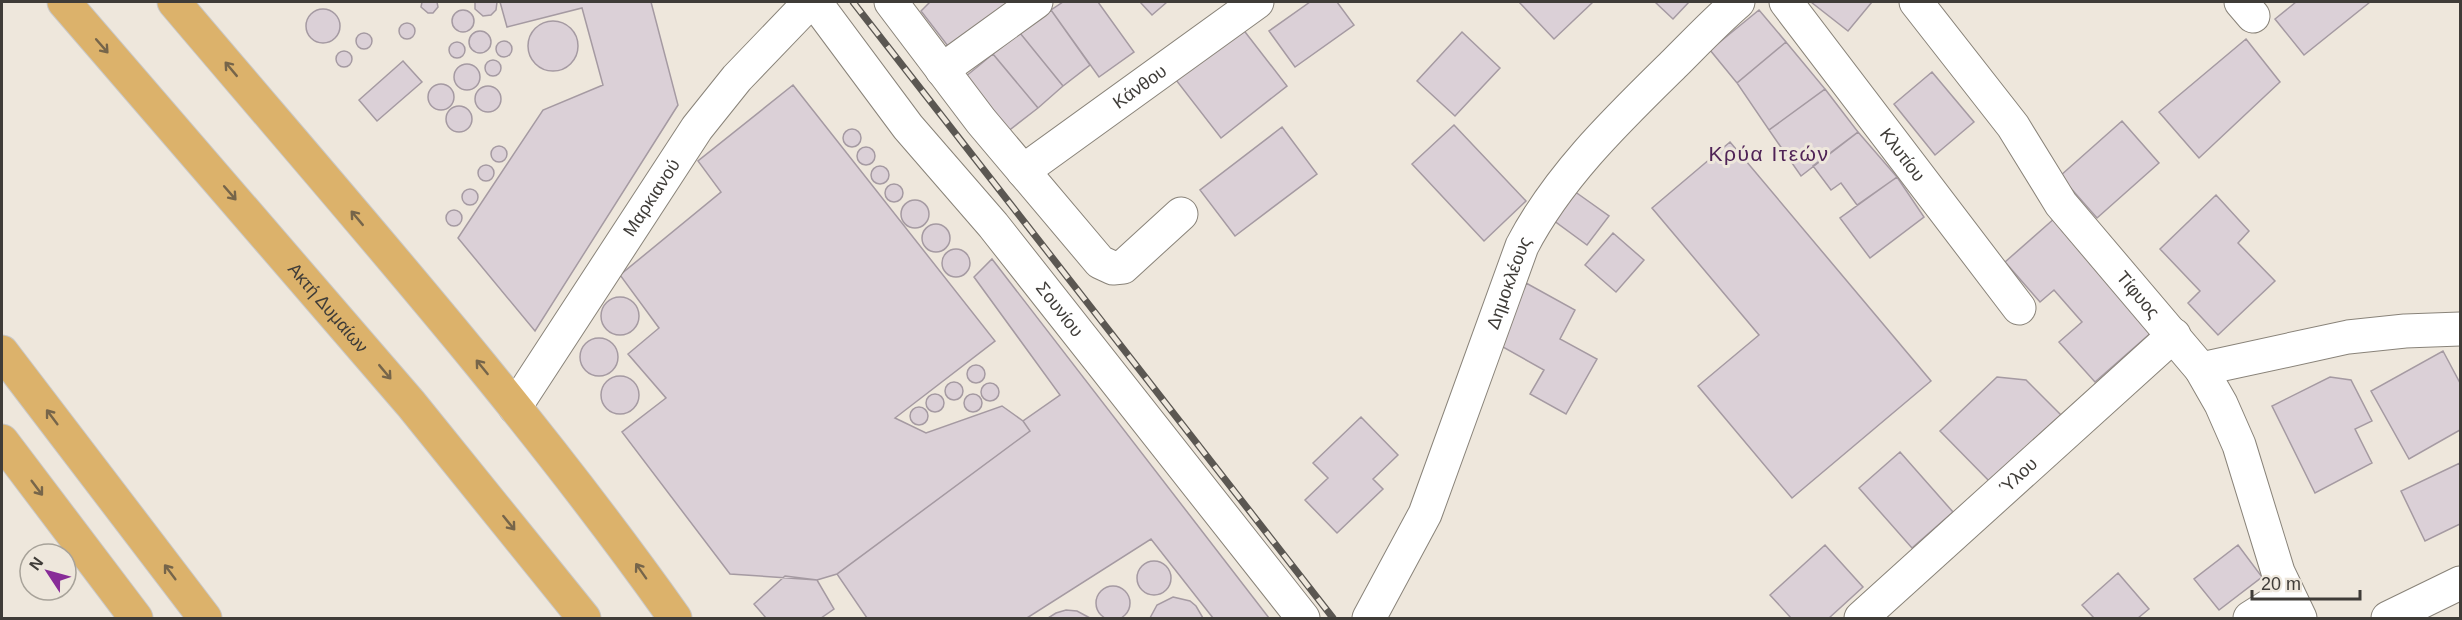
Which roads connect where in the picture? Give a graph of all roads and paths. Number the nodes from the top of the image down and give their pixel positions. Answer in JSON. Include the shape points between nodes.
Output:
{"nodes":[{"id":1,"x":64,"y":2,"type":"edge"},
{"id":2,"x":174,"y":2,"type":"edge"},
{"id":3,"x":810,"y":2,"type":"edge"},
{"id":4,"x":815,"y":2,"type":"edge"},
{"id":5,"x":891,"y":2,"type":"edge"},
{"id":6,"x":1036,"y":2,"type":"edge"},
{"id":7,"x":1257,"y":2,"type":"edge"},
{"id":8,"x":1738,"y":2,"type":"edge"},
{"id":9,"x":1786,"y":2,"type":"edge"},
{"id":10,"x":1916,"y":2,"type":"edge"},
{"id":11,"x":942,"y":70,"type":"junction"},
{"id":12,"x":1023,"y":171,"type":"junction"},
{"id":13,"x":1181,"y":214,"type":"dead end"},
{"id":14,"x":2019,"y":308,"type":"dead end"},
{"id":15,"x":2460,"y":329,"type":"edge"},
{"id":16,"x":2174,"y":335,"type":"junction"},
{"id":17,"x":10,"y":362,"type":"edge"},
{"id":18,"x":2201,"y":369,"type":"junction"},
{"id":19,"x":515,"y":407,"type":"junction"},
{"id":20,"x":2,"y":441,"type":"edge"},
{"id":21,"x":2460,"y":583,"type":"edge"},
{"id":22,"x":2294,"y":606,"type":"edge"},
{"id":23,"x":136,"y":618,"type":"edge"},
{"id":24,"x":205,"y":618,"type":"edge"},
{"id":25,"x":584,"y":618,"type":"edge"},
{"id":26,"x":675,"y":618,"type":"edge"},
{"id":27,"x":1303,"y":618,"type":"edge"},
{"id":28,"x":1369,"y":618,"type":"edge"},
{"id":29,"x":1861,"y":618,"type":"edge"},
{"id":30,"x":2250,"y":618,"type":"edge"},
{"id":31,"x":2388,"y":618,"type":"edge"}],
"edges":[{"from":1,"to":25,"type":"main road","name":"Ακτή Δυμαίων","one_way":true,"via":[[411,404]]},
{"from":19,"to":2,"type":"main road","one_way":true},
{"from":3,"to":19,"type":"street","name":"Μαρκιανού","via":[[737,78],[697,129]]},
{"from":4,"to":27,"type":"street","name":"Σουνίου","via":[[908,127],[993,225]]},
{"from":5,"to":11,"type":"street"},
{"from":6,"to":11,"type":"street"},
{"from":7,"to":12,"type":"street","name":"Κάνθου"},
{"from":8,"to":28,"type":"street","name":"Δημοκλέους","via":[[1611,128],[1558,189],[1532,227],[1425,514]]},
{"from":9,"to":14,"type":"street","name":"Κλυτίου"},
{"from":10,"to":16,"type":"street","name":"Τίφυος","via":[[2013,126],[2061,204]]},
{"from":11,"to":12,"type":"street"},
{"from":12,"to":13,"type":"street","via":[[1100,262],[1113,268],[1123,267]]},
{"from":15,"to":18,"type":"street","via":[[2348,337]]},
{"from":16,"to":18,"type":"street","name":"Τίφυος"},
{"from":16,"to":29,"type":"street","name":"Ύλου"},
{"from":24,"to":17,"type":"main road","one_way":true},
{"from":18,"to":22,"type":"street","name":"Τίφυος","via":[[2222,404],[2239,445],[2268,544]]},
{"from":26,"to":19,"type":"main road","one_way":true},
{"from":20,"to":23,"type":"main road","one_way":true},
{"from":21,"to":31,"type":"street"},
{"from":22,"to":30,"type":"street"}]}
